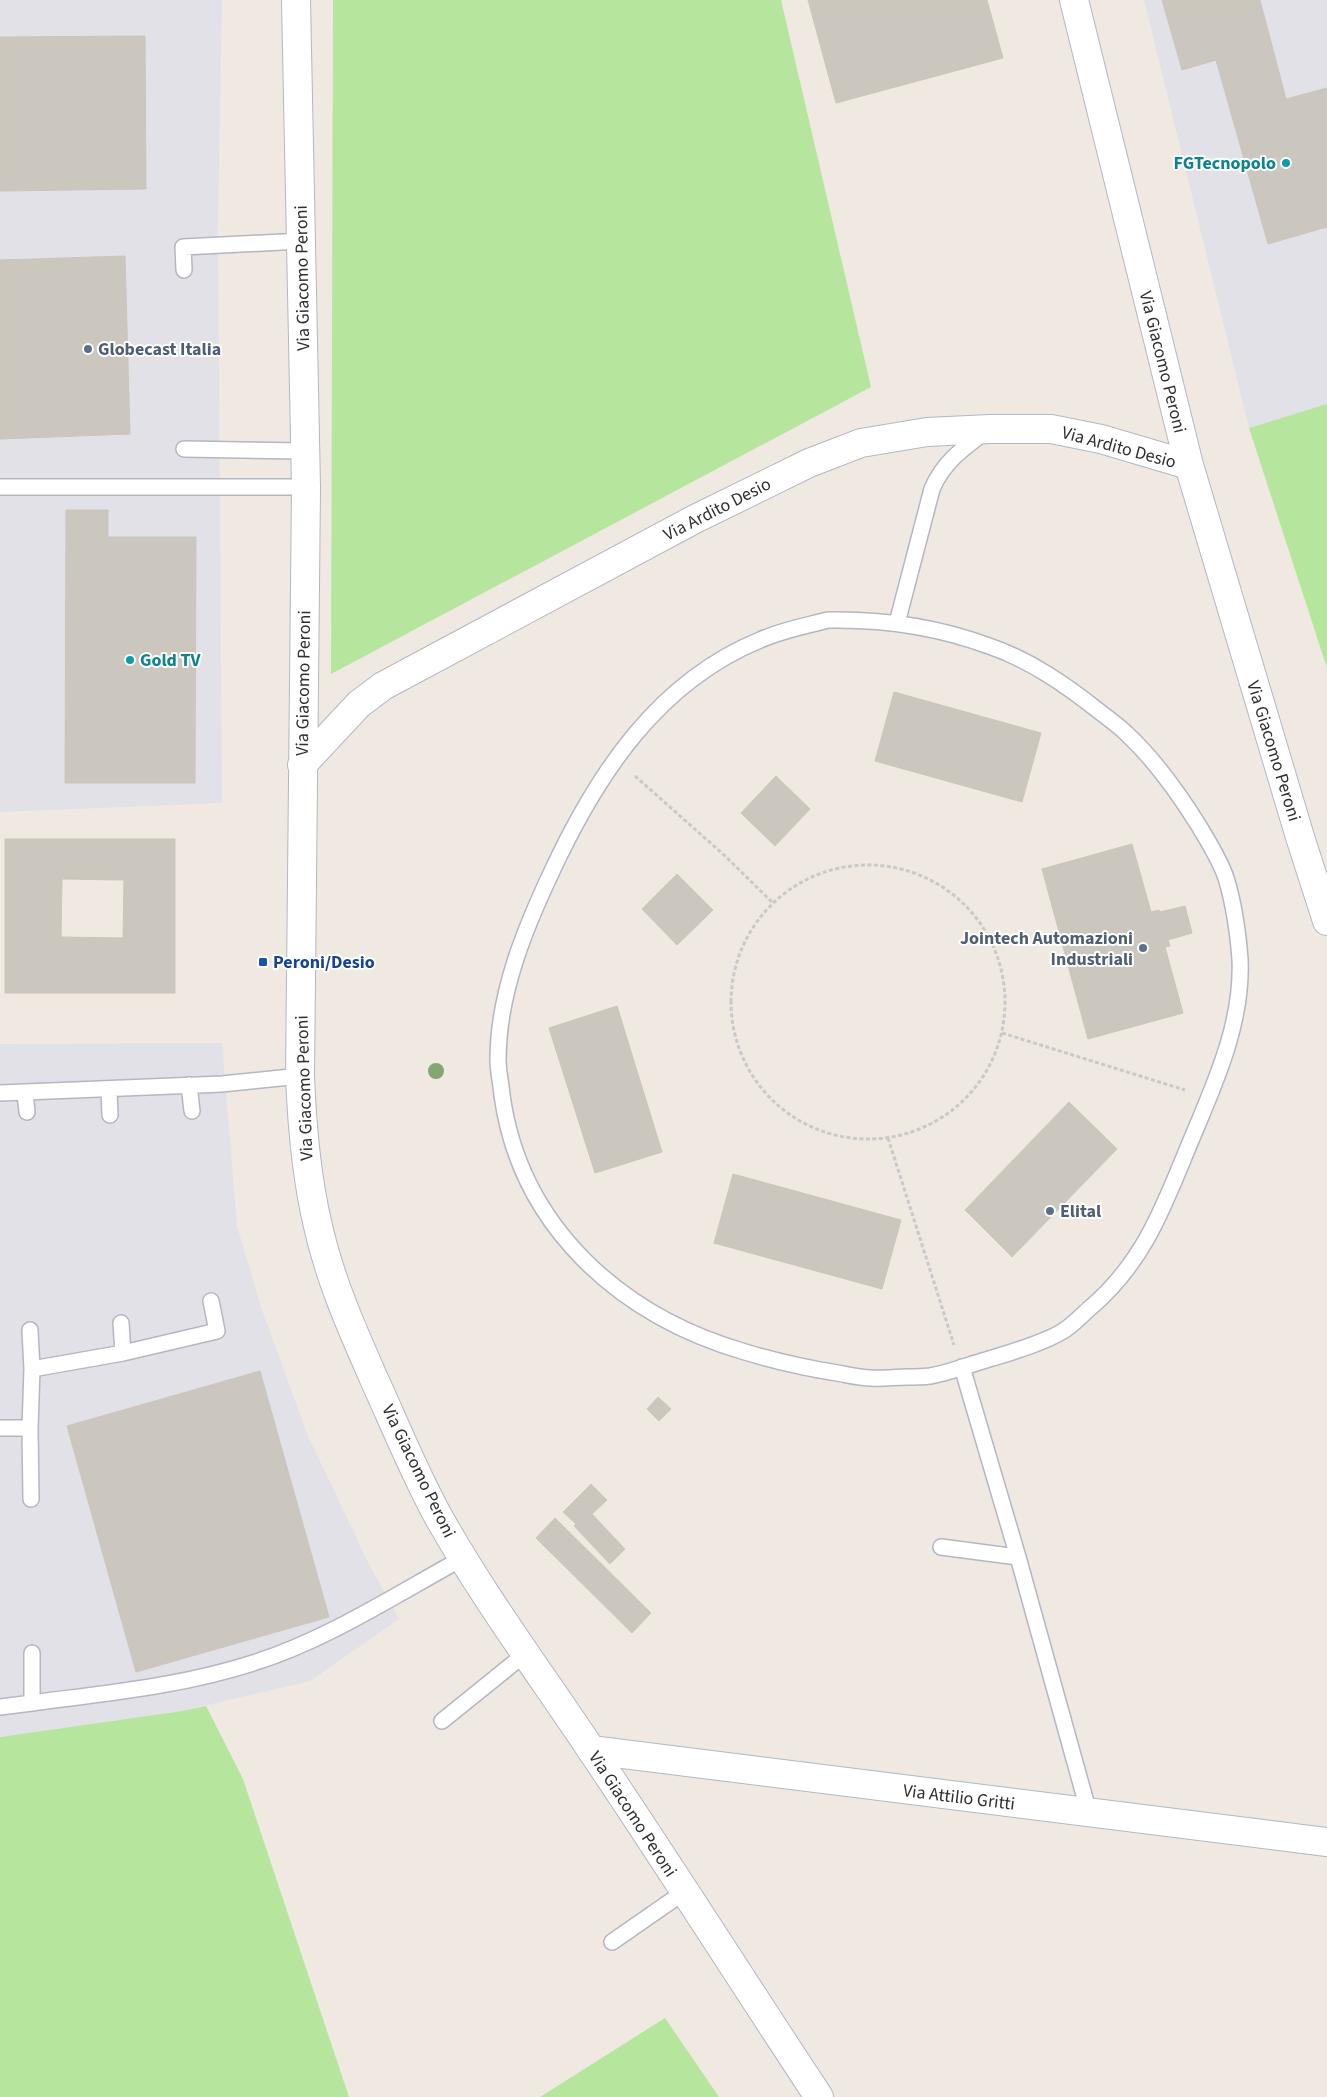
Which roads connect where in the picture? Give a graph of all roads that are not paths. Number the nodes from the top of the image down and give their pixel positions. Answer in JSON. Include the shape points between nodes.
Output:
{"nodes":[{"id":1,"x":296,"y":0,"type":"edge"},
{"id":2,"x":1074,"y":0,"type":"edge"},
{"id":3,"x":301,"y":241,"type":"junction"},
{"id":4,"x":184,"y":270,"type":"dead end"},
{"id":5,"x":990,"y":428,"type":"junction"},
{"id":6,"x":184,"y":449,"type":"dead end"},
{"id":7,"x":305,"y":451,"type":"junction"},
{"id":8,"x":1189,"y":465,"type":"junction"},
{"id":9,"x":0,"y":487,"type":"edge"},
{"id":10,"x":306,"y":487,"type":"junction"},
{"id":11,"x":897,"y":623,"type":"junction"},
{"id":12,"x":302,"y":765,"type":"junction"},
{"id":13,"x":1327,"y":921,"type":"edge"},
{"id":14,"x":300,"y":1076,"type":"junction"},
{"id":15,"x":189,"y":1085,"type":"junction"},
{"id":16,"x":109,"y":1090,"type":"junction"},
{"id":17,"x":0,"y":1093,"type":"edge"},
{"id":18,"x":25,"y":1093,"type":"junction"},
{"id":19,"x":192,"y":1111,"type":"dead end"},
{"id":20,"x":27,"y":1112,"type":"dead end"},
{"id":21,"x":110,"y":1115,"type":"dead end"},
{"id":22,"x":211,"y":1301,"type":"dead end"},
{"id":23,"x":121,"y":1323,"type":"dead end"},
{"id":24,"x":30,"y":1330,"type":"dead end"},
{"id":25,"x":123,"y":1352,"type":"junction"},
{"id":26,"x":962,"y":1367,"type":"junction"},
{"id":27,"x":32,"y":1369,"type":"junction"},
{"id":28,"x":0,"y":1428,"type":"edge"},
{"id":29,"x":30,"y":1428,"type":"junction"},
{"id":30,"x":31,"y":1498,"type":"dead end"},
{"id":31,"x":941,"y":1546,"type":"dead end"},
{"id":32,"x":1018,"y":1557,"type":"junction"},
{"id":33,"x":463,"y":1558,"type":"junction"},
{"id":34,"x":32,"y":1653,"type":"dead end"},
{"id":35,"x":525,"y":1654,"type":"junction"},
{"id":36,"x":32,"y":1703,"type":"junction"},
{"id":37,"x":0,"y":1707,"type":"edge"},
{"id":38,"x":442,"y":1720,"type":"dead end"},
{"id":39,"x":592,"y":1750,"type":"junction"},
{"id":40,"x":1089,"y":1814,"type":"junction"},
{"id":41,"x":1327,"y":1842,"type":"edge"},
{"id":42,"x":684,"y":1892,"type":"junction"},
{"id":43,"x":612,"y":1942,"type":"dead end"},
{"id":44,"x":819,"y":2097,"type":"edge"}],
"edges":[{"from":1,"to":3,"type":"street","name":"Via Giacomo Peroni"},
{"from":2,"to":8,"type":"street","name":"Via Giacomo Peroni"},
{"from":3,"to":4,"type":"lane","via":[[183,247]]},
{"from":3,"to":7,"type":"street","name":"Via Giacomo Peroni"},
{"from":5,"to":8,"type":"street","name":"Via Ardito Desio","via":[[1051,429],[1101,439]]},
{"from":5,"to":11,"type":"lane","via":[[955,454],[936,479]]},
{"from":5,"to":12,"type":"street","name":"Via Ardito Desio","via":[[927,432],[861,443],[809,463],[695,519],[384,686],[360,704]]},
{"from":6,"to":7,"type":"lane"},
{"from":7,"to":10,"type":"street","name":"Via Giacomo Peroni"},
{"from":8,"to":13,"type":"street","name":"Via Giacomo Peroni"},
{"from":9,"to":10,"type":"lane"},
{"from":10,"to":12,"type":"street","name":"Via Giacomo Peroni"},
{"from":11,"to":26,"type":"lane","via":[[993,647],[1042,670],[1126,733],[1187,807],[1213,848],[1225,876],[1240,961],[1238,997],[1228,1047],[1210,1098],[1158,1220],[1133,1263],[1100,1300],[1062,1332]]},
{"from":11,"to":26,"type":"lane","via":[[828,620],[787,630],[717,662],[650,715],[616,759],[571,833],[540,896],[523,935],[501,1021],[498,1062],[512,1144],[536,1198],[554,1227],[580,1256],[610,1283],[653,1313],[714,1343],[804,1368],[869,1378],[930,1376]]},
{"from":12,"to":14,"type":"street","name":"Via Giacomo Peroni"},
{"from":14,"to":15,"type":"lane"},
{"from":14,"to":33,"type":"street","name":"Via Giacomo Peroni","via":[[308,1176],[330,1272],[408,1455]]},
{"from":15,"to":16,"type":"lane"},
{"from":15,"to":19,"type":"lane"},
{"from":16,"to":18,"type":"lane"},
{"from":16,"to":21,"type":"lane"},
{"from":17,"to":18,"type":"lane"},
{"from":18,"to":20,"type":"lane"},
{"from":22,"to":25,"type":"lane","via":[[217,1331]]},
{"from":23,"to":25,"type":"lane"},
{"from":24,"to":27,"type":"lane"},
{"from":25,"to":27,"type":"lane"},
{"from":26,"to":32,"type":"lane"},
{"from":27,"to":29,"type":"lane"},
{"from":28,"to":29,"type":"lane"},
{"from":29,"to":30,"type":"lane"},
{"from":31,"to":32,"type":"lane"},
{"from":32,"to":40,"type":"lane"},
{"from":33,"to":35,"type":"street","name":"Via Giacomo Peroni"},
{"from":33,"to":36,"type":"lane","via":[[334,1628],[257,1662],[176,1683]]},
{"from":34,"to":36,"type":"lane"},
{"from":35,"to":38,"type":"lane"},
{"from":35,"to":39,"type":"street","name":"Via Giacomo Peroni"},
{"from":36,"to":37,"type":"lane"},
{"from":39,"to":40,"type":"street","name":"Via Attilio Gritti"},
{"from":39,"to":42,"type":"street","name":"Via Giacomo Peroni"},
{"from":40,"to":41,"type":"street","name":"Via Attilio Gritti"},
{"from":42,"to":43,"type":"lane"},
{"from":42,"to":44,"type":"street","name":"Via Giacomo Peroni"}]}
